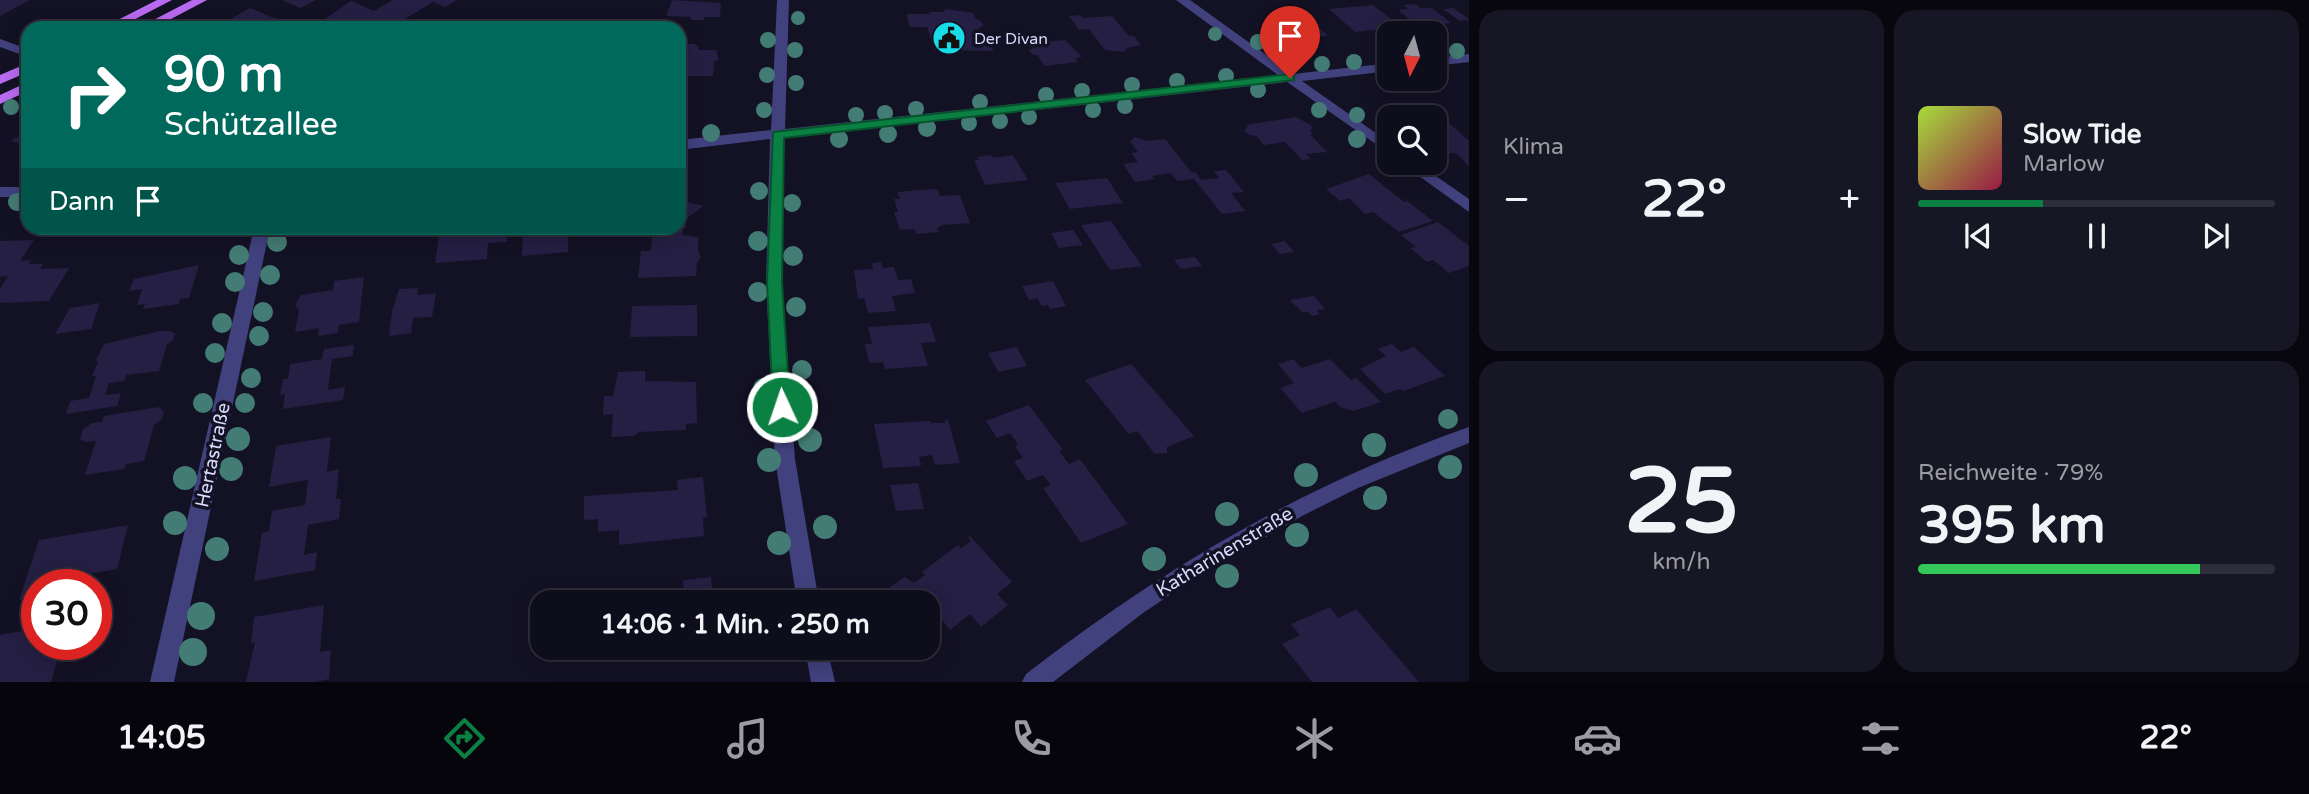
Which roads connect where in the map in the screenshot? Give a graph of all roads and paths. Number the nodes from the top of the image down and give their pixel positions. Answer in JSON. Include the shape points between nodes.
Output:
{"nodes":[{"id":1,"x":166,"y":0,"type":"edge"},
{"id":2,"x":201,"y":0,"type":"edge"},
{"id":3,"x":783,"y":0,"type":"edge"},
{"id":4,"x":1182,"y":0,"type":"edge"},
{"id":5,"x":122,"y":21,"type":"edge"},
{"id":6,"x":158,"y":21,"type":"edge"},
{"id":7,"x":0,"y":43,"type":"edge"},
{"id":8,"x":21,"y":50,"type":"edge"},
{"id":9,"x":1469,"y":58,"type":"edge"},
{"id":10,"x":1447,"y":60,"type":"edge"},
{"id":11,"x":1377,"y":68,"type":"edge"},
{"id":12,"x":21,"y":70,"type":"edge"},
{"id":13,"x":1290,"y":78,"type":"junction"},
{"id":14,"x":0,"y":80,"type":"edge"},
{"id":15,"x":21,"y":90,"type":"edge"},
{"id":16,"x":0,"y":100,"type":"edge"},
{"id":17,"x":778,"y":135,"type":"junction"},
{"id":18,"x":1377,"y":141,"type":"edge"},
{"id":19,"x":686,"y":144,"type":"edge"},
{"id":20,"x":1425,"y":175,"type":"edge"},
{"id":21,"x":0,"y":192,"type":"edge"},
{"id":22,"x":21,"y":192,"type":"edge"},
{"id":23,"x":1469,"y":207,"type":"edge"},
{"id":24,"x":260,"y":235,"type":"edge"},
{"id":25,"x":1469,"y":435,"type":"edge"},
{"id":26,"x":806,"y":590,"type":"edge"},
{"id":27,"x":818,"y":660,"type":"edge"},
{"id":28,"x":162,"y":682,"type":"edge"},
{"id":29,"x":823,"y":682,"type":"edge"},
{"id":30,"x":1034,"y":682,"type":"edge"}],
"edges":[{"from":1,"to":5,"type":"main road"},
{"from":2,"to":6,"type":"main road"},
{"from":3,"to":17,"type":"street"},
{"from":4,"to":13,"type":"street"},
{"from":7,"to":8,"type":"street"},
{"from":9,"to":10,"type":"street"},
{"from":11,"to":13,"type":"street"},
{"from":12,"to":14,"type":"main road"},
{"from":13,"to":17,"type":"street"},
{"from":13,"to":18,"type":"street"},
{"from":15,"to":16,"type":"main road"},
{"from":17,"to":19,"type":"street"},
{"from":17,"to":26,"type":"street","via":[[774,282],[785,459]]},
{"from":20,"to":23,"type":"street"},
{"from":21,"to":22,"type":"street"},
{"from":24,"to":28,"type":"street","name":"Hertastraße"},
{"from":25,"to":30,"type":"street","name":"Katharinenstraße","via":[[1407,457],[1244,535],[1153,593]]},
{"from":27,"to":29,"type":"street"}]}
